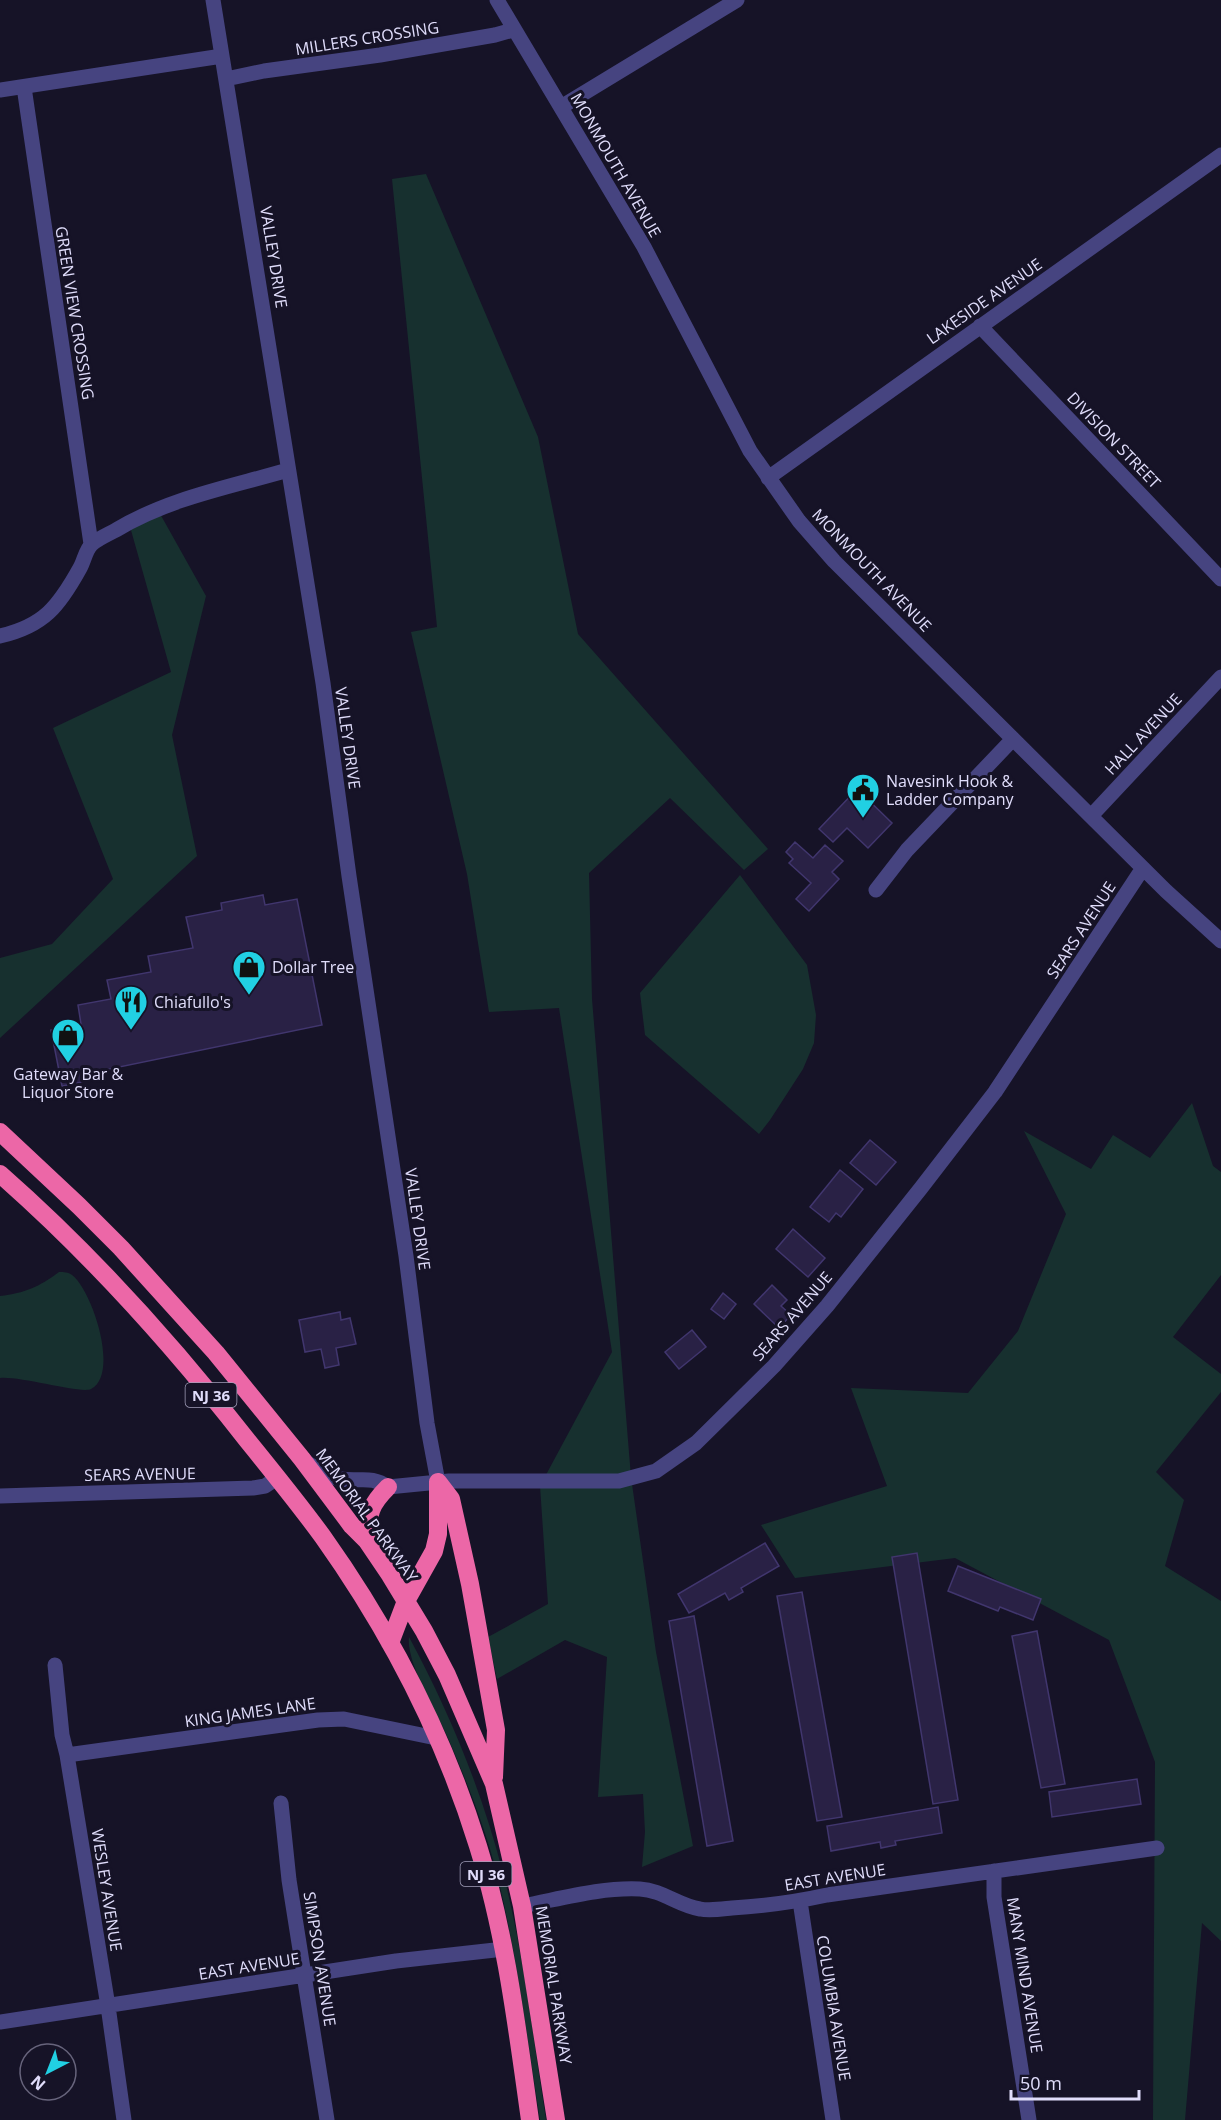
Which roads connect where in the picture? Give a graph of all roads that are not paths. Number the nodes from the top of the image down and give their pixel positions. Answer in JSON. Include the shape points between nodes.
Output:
{"nodes":[{"id":1,"x":213,"y":0,"type":"edge"},
{"id":2,"x":497,"y":0,"type":"edge"},
{"id":3,"x":737,"y":0,"type":"edge"},
{"id":4,"x":513,"y":30,"type":"junction"},
{"id":5,"x":222,"y":56,"type":"junction"},
{"id":6,"x":226,"y":79,"type":"junction"},
{"id":7,"x":24,"y":87,"type":"junction"},
{"id":8,"x":0,"y":90,"type":"edge"},
{"id":9,"x":561,"y":107,"type":"junction"},
{"id":10,"x":1221,"y":155,"type":"edge"},
{"id":11,"x":980,"y":326,"type":"junction"},
{"id":12,"x":288,"y":470,"type":"junction"},
{"id":13,"x":768,"y":478,"type":"junction"},
{"id":14,"x":91,"y":544,"type":"junction"},
{"id":15,"x":1221,"y":579,"type":"edge"},
{"id":16,"x":0,"y":636,"type":"edge"},
{"id":17,"x":1221,"y":678,"type":"edge"},
{"id":18,"x":1013,"y":739,"type":"junction"},
{"id":19,"x":1091,"y":816,"type":"junction"},
{"id":20,"x":1143,"y":868,"type":"junction"},
{"id":21,"x":876,"y":890,"type":"dead end"},
{"id":22,"x":1221,"y":940,"type":"edge"},
{"id":23,"x":0,"y":1132,"type":"edge"},
{"id":24,"x":0,"y":1174,"type":"edge"},
{"id":25,"x":302,"y":1459,"type":"junction"},
{"id":26,"x":277,"y":1478,"type":"junction"},
{"id":27,"x":438,"y":1482,"type":"junction"},
{"id":28,"x":388,"y":1487,"type":"junction"},
{"id":29,"x":0,"y":1496,"type":"edge"},
{"id":30,"x":367,"y":1541,"type":"junction"},
{"id":31,"x":406,"y":1601,"type":"junction"},
{"id":32,"x":390,"y":1643,"type":"junction"},
{"id":33,"x":55,"y":1665,"type":"dead end"},
{"id":34,"x":436,"y":1738,"type":"junction"},
{"id":35,"x":67,"y":1755,"type":"junction"},
{"id":36,"x":494,"y":1784,"type":"junction"},
{"id":37,"x":281,"y":1803,"type":"dead end"},
{"id":38,"x":1157,"y":1848,"type":"dead end"},
{"id":39,"x":994,"y":1871,"type":"junction"},
{"id":40,"x":800,"y":1901,"type":"junction"},
{"id":41,"x":522,"y":1906,"type":"junction"},
{"id":42,"x":504,"y":1948,"type":"junction"},
{"id":43,"x":305,"y":1975,"type":"junction"},
{"id":44,"x":108,"y":2006,"type":"junction"},
{"id":45,"x":0,"y":2022,"type":"edge"},
{"id":46,"x":124,"y":2120,"type":"edge"},
{"id":47,"x":327,"y":2120,"type":"edge"},
{"id":48,"x":530,"y":2120,"type":"edge"},
{"id":49,"x":556,"y":2120,"type":"edge"},
{"id":50,"x":833,"y":2120,"type":"edge"},
{"id":51,"x":1029,"y":2120,"type":"edge"}],
"edges":[{"from":1,"to":5,"type":"street","name":"VALLEY DRIVE"},
{"from":2,"to":4,"type":"street","name":"MONMOUTH AVENUE"},
{"from":3,"to":9,"type":"street"},
{"from":4,"to":6,"type":"street","name":"MILLERS CROSSING"},
{"from":4,"to":9,"type":"street","name":"MONMOUTH AVENUE"},
{"from":5,"to":6,"type":"street","name":"VALLEY DRIVE"},
{"from":5,"to":7,"type":"street"},
{"from":6,"to":12,"type":"street","name":"VALLEY DRIVE"},
{"from":7,"to":8,"type":"street"},
{"from":7,"to":14,"type":"street","name":"GREEN VIEW CROSSING"},
{"from":9,"to":13,"type":"street","name":"MONMOUTH AVENUE","via":[[644,247],[729,414]]},
{"from":10,"to":11,"type":"street","name":"LAKESIDE AVENUE"},
{"from":11,"to":13,"type":"street","name":"LAKESIDE AVENUE"},
{"from":11,"to":15,"type":"street","name":"DIVISION STREET"},
{"from":12,"to":14,"type":"street","via":[[160,507]]},
{"from":12,"to":27,"type":"street","name":"VALLEY DRIVE","via":[[323,683]]},
{"from":13,"to":18,"type":"street","name":"MONMOUTH AVENUE","via":[[834,561]]},
{"from":14,"to":16,"type":"street","via":[[64,596],[48,615],[25,629]]},
{"from":17,"to":19,"type":"street","name":"HALL AVENUE"},
{"from":18,"to":19,"type":"street","name":"MONMOUTH AVENUE"},
{"from":18,"to":21,"type":"street","via":[[907,850]]},
{"from":19,"to":20,"type":"street","name":"MONMOUTH AVENUE"},
{"from":20,"to":22,"type":"street","name":"MONMOUTH AVENUE"},
{"from":20,"to":27,"type":"street","name":"SEARS AVENUE","via":[[1017,1060],[921,1188],[827,1306],[696,1443],[656,1471],[619,1481]]},
{"from":23,"to":25,"type":"highway","name":"MEMORIAL PARKWAY","number":"NJ 36","via":[[161,1290]]},
{"from":24,"to":26,"type":"highway","number":"NJ 36","via":[[175,1351]]},
{"from":25,"to":28,"type":"street","name":"SEARS AVENUE","via":[[324,1474],[340,1479],[378,1480]]},
{"from":25,"to":30,"type":"highway","name":"MEMORIAL PARKWAY","number":"NJ 36","via":[[351,1526]]},
{"from":26,"to":29,"type":"street","name":"SEARS AVENUE","via":[[266,1486],[253,1488]]},
{"from":26,"to":32,"type":"highway","number":"NJ 36","via":[[322,1537]]},
{"from":27,"to":28,"type":"street","name":"SEARS AVENUE"},
{"from":27,"to":31,"type":"highway","via":[[438,1534],[434,1551]]},
{"from":27,"to":36,"type":"highway","via":[[451,1499],[470,1584],[496,1731]]},
{"from":28,"to":30,"type":"highway","via":[[370,1511]]},
{"from":30,"to":31,"type":"highway","name":"MEMORIAL PARKWAY","number":"NJ 36"},
{"from":31,"to":32,"type":"highway"},
{"from":31,"to":36,"type":"highway","name":"MEMORIAL PARKWAY","number":"NJ 36","via":[[447,1675]]},
{"from":32,"to":34,"type":"highway","number":"NJ 36"},
{"from":33,"to":35,"type":"street","name":"WESLEY AVENUE"},
{"from":34,"to":35,"type":"street","name":"KING JAMES LANE","via":[[344,1719],[318,1720]]},
{"from":34,"to":42,"type":"highway","number":"NJ 36","via":[[477,1843]]},
{"from":35,"to":44,"type":"street","name":"WESLEY AVENUE"},
{"from":36,"to":41,"type":"highway","name":"MEMORIAL PARKWAY","number":"NJ 36"},
{"from":37,"to":43,"type":"street","name":"SIMPSON AVENUE"},
{"from":38,"to":39,"type":"street","name":"EAST AVENUE"},
{"from":39,"to":40,"type":"street","name":"EAST AVENUE"},
{"from":39,"to":51,"type":"street","name":"MANY MIND AVENUE","via":[[994,1897]]},
{"from":40,"to":41,"type":"street","name":"EAST AVENUE","via":[[704,1910],[642,1889]]},
{"from":40,"to":50,"type":"street","name":"COLUMBIA AVENUE"},
{"from":41,"to":49,"type":"highway","name":"MEMORIAL PARKWAY","number":"NJ 36"},
{"from":42,"to":43,"type":"street","name":"EAST AVENUE"},
{"from":42,"to":48,"type":"highway","number":"NJ 36"},
{"from":43,"to":44,"type":"street","name":"EAST AVENUE"},
{"from":43,"to":47,"type":"street","name":"SIMPSON AVENUE"},
{"from":44,"to":45,"type":"street","name":"EAST AVENUE"},
{"from":44,"to":46,"type":"street","name":"WESLEY AVENUE"}]}
